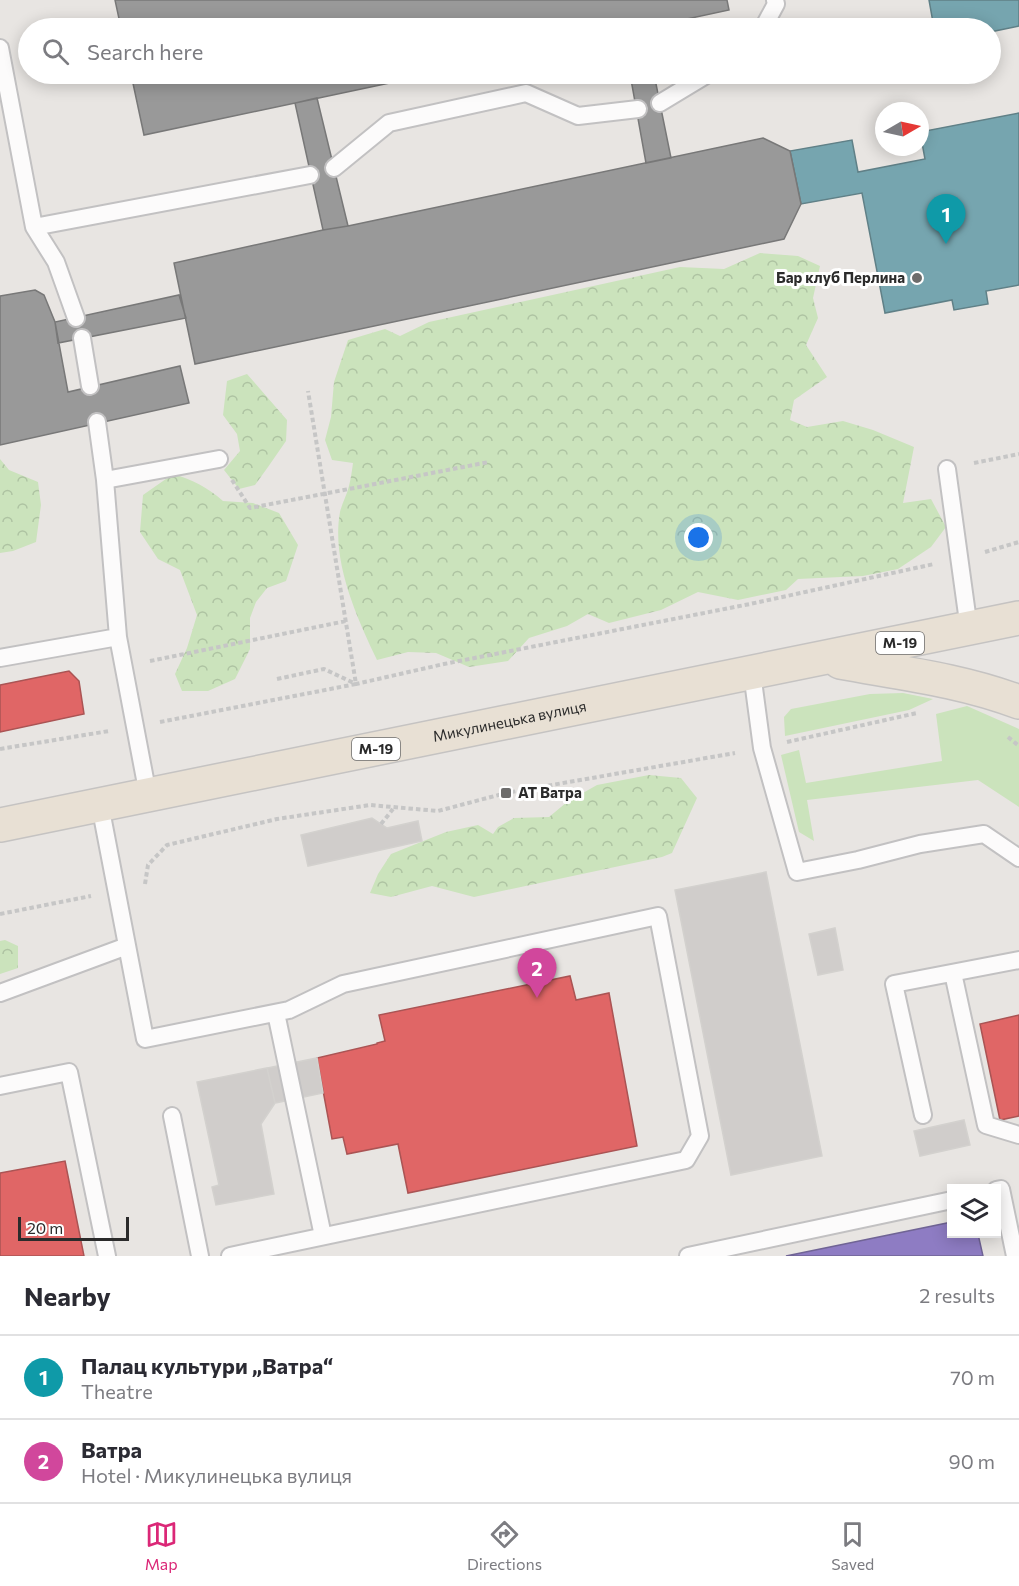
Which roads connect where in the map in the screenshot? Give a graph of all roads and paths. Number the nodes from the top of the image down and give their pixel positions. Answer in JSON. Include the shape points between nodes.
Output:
{"nodes":[{"id":1,"x":775,"y":0,"type":"edge"},
{"id":2,"x":768,"y":18,"type":"edge"},
{"id":3,"x":0,"y":48,"type":"edge"},
{"id":4,"x":691,"y":84,"type":"edge"},
{"id":5,"x":660,"y":103,"type":"dead end"},
{"id":6,"x":638,"y":109,"type":"dead end"},
{"id":7,"x":334,"y":168,"type":"dead end"},
{"id":8,"x":310,"y":175,"type":"dead end"},
{"id":9,"x":34,"y":226,"type":"junction"},
{"id":10,"x":76,"y":318,"type":"dead end"},
{"id":11,"x":82,"y":338,"type":"dead end"},
{"id":12,"x":90,"y":386,"type":"dead end"},
{"id":13,"x":308,"y":391,"type":"dead end"},
{"id":14,"x":97,"y":422,"type":"dead end"},
{"id":15,"x":1019,"y":454,"type":"edge"},
{"id":16,"x":219,"y":459,"type":"joint"},
{"id":17,"x":489,"y":462,"type":"dead end"},
{"id":18,"x":947,"y":469,"type":"joint"},
{"id":19,"x":105,"y":480,"type":"junction"},
{"id":20,"x":325,"y":493,"type":"junction"},
{"id":21,"x":1019,"y":542,"type":"edge"},
{"id":22,"x":960,"y":559,"type":"junction"},
{"id":23,"x":1019,"y":598,"type":"edge"},
{"id":24,"x":1019,"y":618,"type":"edge"},
{"id":25,"x":346,"y":621,"type":"junction"},
{"id":26,"x":974,"y":628,"type":"junction"},
{"id":27,"x":118,"y":637,"type":"junction"},
{"id":28,"x":0,"y":658,"type":"edge"},
{"id":29,"x":821,"y":659,"type":"junction"},
{"id":30,"x":123,"y":666,"type":"junction"},
{"id":31,"x":752,"y":673,"type":"junction"},
{"id":32,"x":277,"y":679,"type":"dead end"},
{"id":33,"x":356,"y":684,"type":"junction"},
{"id":34,"x":1019,"y":702,"type":"edge"},
{"id":35,"x":924,"y":711,"type":"dead end"},
{"id":36,"x":134,"y":726,"type":"junction"},
{"id":37,"x":762,"y":748,"type":"junction"},
{"id":38,"x":0,"y":750,"type":"edge"},
{"id":39,"x":148,"y":795,"type":"junction"},
{"id":40,"x":100,"y":805,"type":"junction"},
{"id":41,"x":393,"y":808,"type":"junction"},
{"id":42,"x":0,"y":825,"type":"edge"},
{"id":43,"x":381,"y":825,"type":"dead end"},
{"id":44,"x":1019,"y":858,"type":"edge"},
{"id":45,"x":117,"y":891,"type":"junction"},
{"id":46,"x":0,"y":914,"type":"edge"},
{"id":47,"x":128,"y":946,"type":"junction"},
{"id":48,"x":1019,"y":960,"type":"edge"},
{"id":49,"x":953,"y":972,"type":"junction"},
{"id":50,"x":0,"y":993,"type":"edge"},
{"id":51,"x":276,"y":1012,"type":"junction"},
{"id":52,"x":0,"y":1086,"type":"edge"},
{"id":53,"x":923,"y":1115,"type":"dead end"},
{"id":54,"x":172,"y":1116,"type":"dead end"},
{"id":55,"x":1019,"y":1135,"type":"edge"},
{"id":56,"x":1001,"y":1189,"type":"edge"},
{"id":57,"x":947,"y":1201,"type":"edge"},
{"id":58,"x":323,"y":1236,"type":"junction"},
{"id":59,"x":107,"y":1256,"type":"edge"},
{"id":60,"x":200,"y":1256,"type":"edge"},
{"id":61,"x":230,"y":1256,"type":"edge"},
{"id":62,"x":688,"y":1256,"type":"edge"},
{"id":63,"x":1015,"y":1256,"type":"edge"}],
"edges":[{"from":1,"to":2,"type":"lane"},
{"from":3,"to":9,"type":"lane"},
{"from":4,"to":5,"type":"lane"},
{"from":6,"to":7,"type":"lane","via":[[578,116],[526,93],[389,123]]},
{"from":8,"to":9,"type":"lane"},
{"from":9,"to":10,"type":"lane","via":[[56,261]]},
{"from":11,"to":12,"type":"lane"},
{"from":13,"to":20,"type":"path"},
{"from":14,"to":19,"type":"lane"},
{"from":15,"to":18,"type":"path"},
{"from":16,"to":19,"type":"lane"},
{"from":16,"to":20,"type":"path","via":[[250,508]]},
{"from":17,"to":20,"type":"path"},
{"from":18,"to":22,"type":"lane"},
{"from":19,"to":27,"type":"lane"},
{"from":20,"to":25,"type":"path"},
{"from":21,"to":22,"type":"path"},
{"from":22,"to":26,"type":"lane"},
{"from":22,"to":33,"type":"path"},
{"from":23,"to":26,"type":"highway"},
{"from":24,"to":26,"type":"highway","name":"Микулинецька вулиця","number":"М-19"},
{"from":25,"to":30,"type":"path"},
{"from":25,"to":33,"type":"path"},
{"from":26,"to":29,"type":"highway","name":"Микулинецька вулиця","number":"М-19"},
{"from":27,"to":28,"type":"lane"},
{"from":27,"to":30,"type":"lane"},
{"from":29,"to":31,"type":"highway","name":"Микулинецька вулиця","number":"М-19"},
{"from":29,"to":34,"type":"highway","number":"М-19","via":[[953,682]]},
{"from":30,"to":36,"type":"lane"},
{"from":31,"to":37,"type":"lane"},
{"from":31,"to":39,"type":"highway","name":"Микулинецька вулиця","number":"М-19"},
{"from":32,"to":33,"type":"path","via":[[324,669]]},
{"from":33,"to":36,"type":"path"},
{"from":35,"to":37,"type":"path"},
{"from":36,"to":38,"type":"path"},
{"from":36,"to":39,"type":"lane"},
{"from":37,"to":41,"type":"path","via":[[506,793],[438,811]]},
{"from":37,"to":44,"type":"lane","via":[[797,872],[984,834]]},
{"from":39,"to":40,"type":"highway","name":"Микулинецька вулиця","number":"М-19"},
{"from":40,"to":42,"type":"highway","name":"Микулинецька вулиця","number":"М-19"},
{"from":40,"to":45,"type":"lane"},
{"from":41,"to":43,"type":"path"},
{"from":41,"to":45,"type":"path","via":[[370,806],[277,819],[167,845],[148,866],[145,884]]},
{"from":45,"to":46,"type":"path"},
{"from":45,"to":47,"type":"lane"},
{"from":47,"to":50,"type":"lane"},
{"from":47,"to":51,"type":"lane","via":[[145,1038]]},
{"from":48,"to":49,"type":"lane"},
{"from":49,"to":53,"type":"lane","via":[[894,984]]},
{"from":49,"to":55,"type":"lane","via":[[986,1125]]},
{"from":51,"to":58,"type":"lane"},
{"from":51,"to":58,"type":"lane","via":[[289,1010],[343,984],[658,916],[700,1136],[686,1160]]},
{"from":52,"to":59,"type":"lane","via":[[69,1072]]},
{"from":54,"to":60,"type":"lane"},
{"from":56,"to":63,"type":"lane"},
{"from":57,"to":62,"type":"lane"},
{"from":58,"to":61,"type":"lane"}]}
